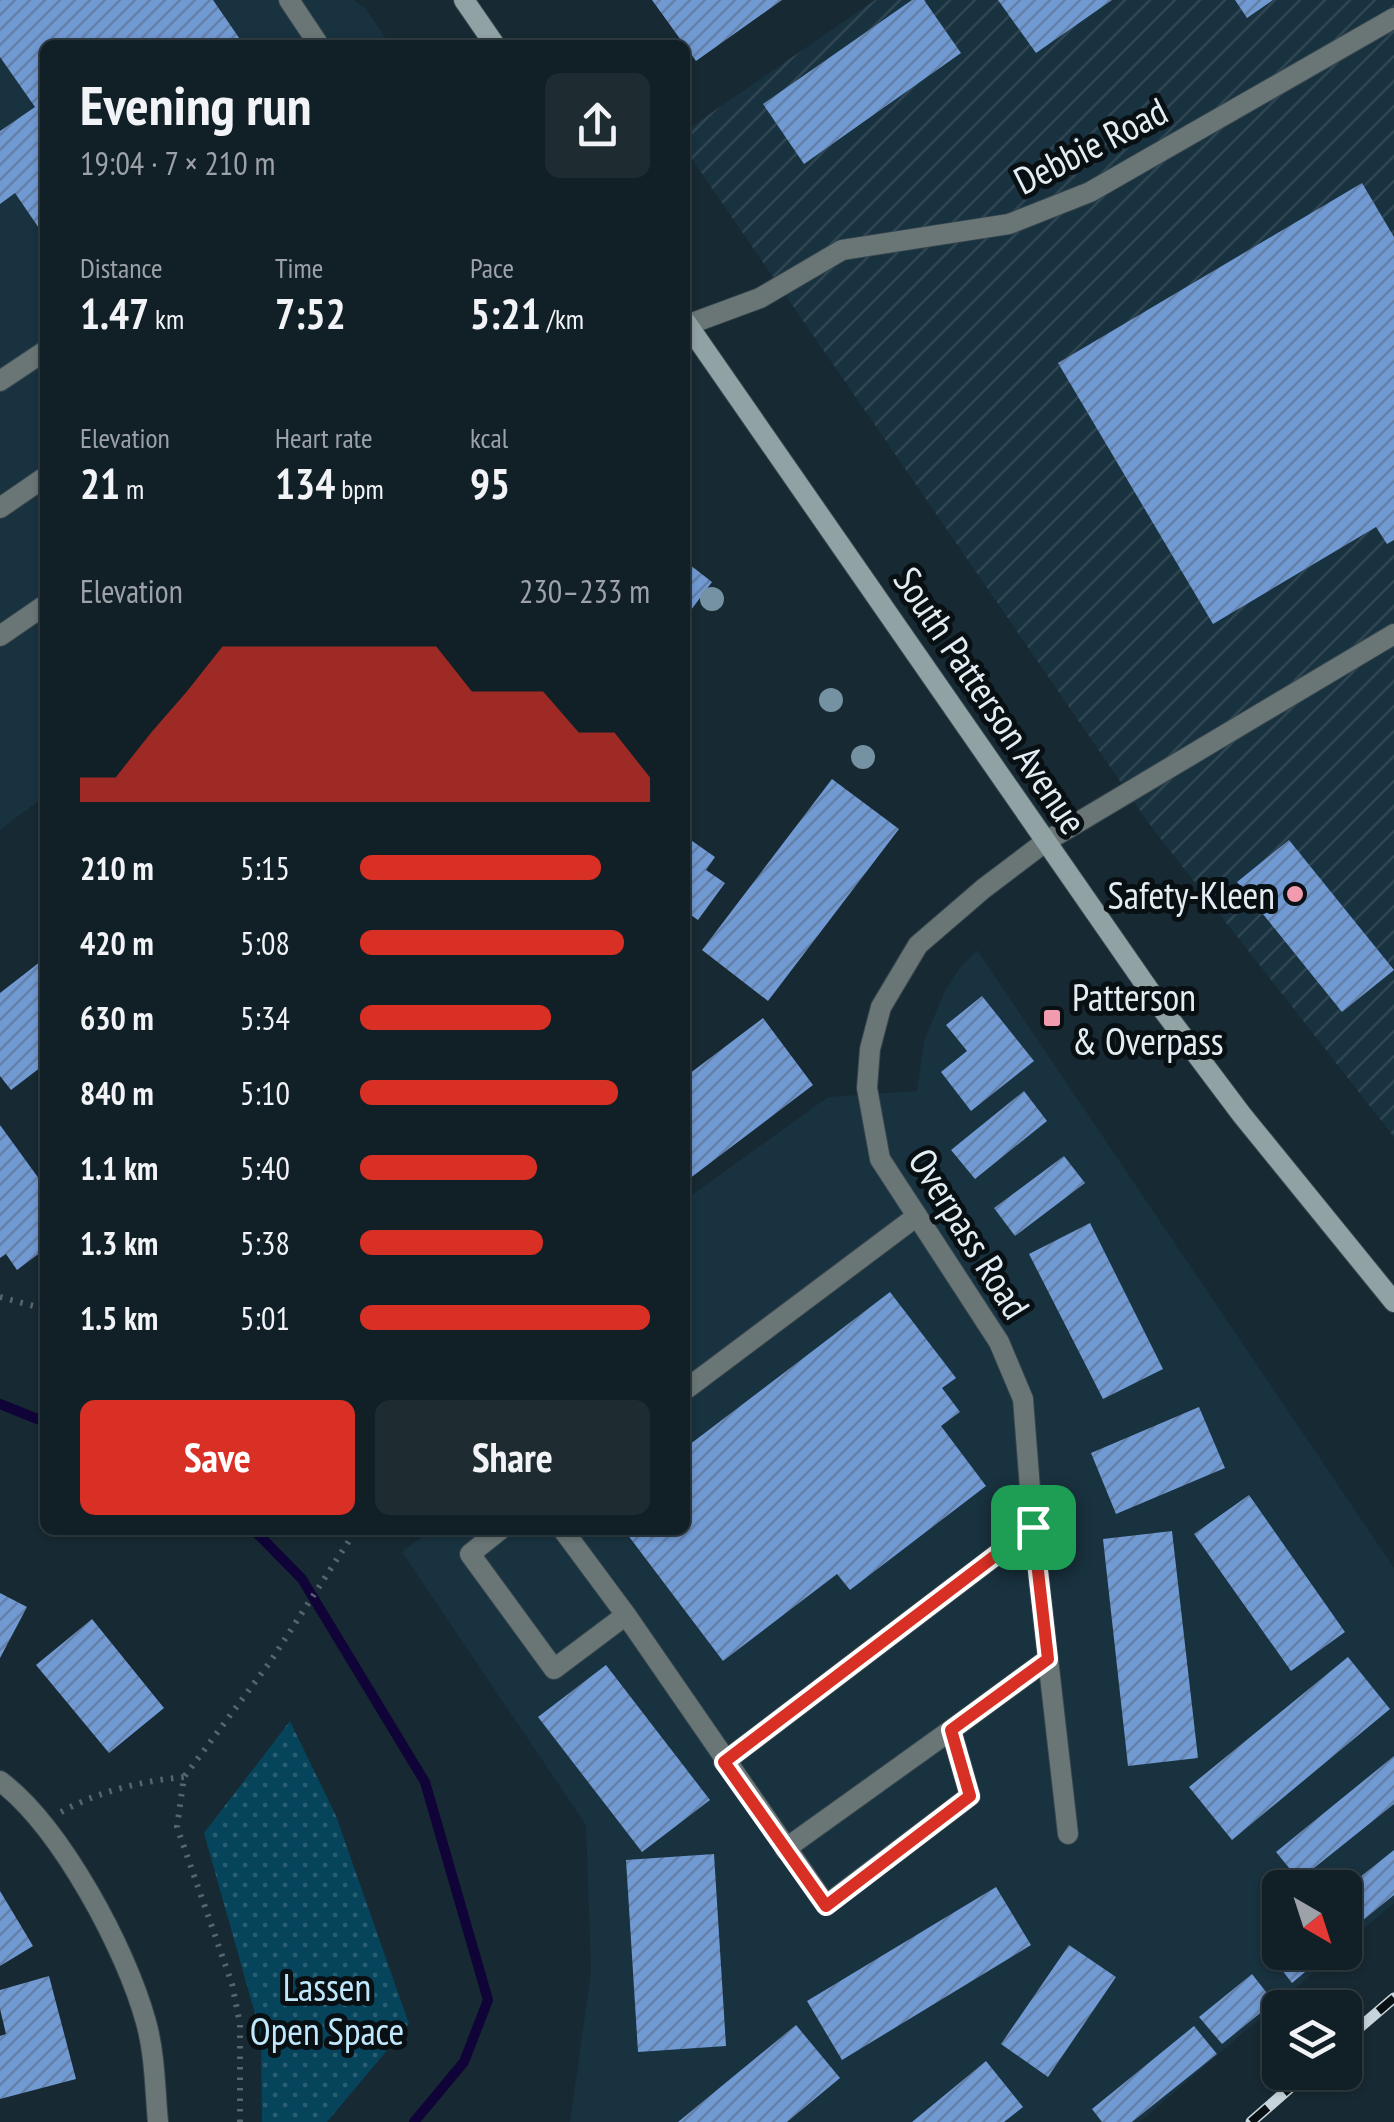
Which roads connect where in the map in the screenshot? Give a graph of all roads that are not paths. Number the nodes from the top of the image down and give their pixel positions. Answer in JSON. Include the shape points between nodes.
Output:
{"nodes":[{"id":1,"x":289,"y":0,"type":"edge"},
{"id":2,"x":464,"y":0,"type":"edge"},
{"id":3,"x":1394,"y":18,"type":"edge"},
{"id":4,"x":316,"y":40,"type":"edge"},
{"id":5,"x":489,"y":40,"type":"edge"},
{"id":6,"x":690,"y":323,"type":"edge"},
{"id":7,"x":690,"y":330,"type":"edge"},
{"id":8,"x":40,"y":354,"type":"edge"},
{"id":9,"x":0,"y":381,"type":"edge"},
{"id":10,"x":40,"y":480,"type":"edge"},
{"id":11,"x":0,"y":508,"type":"edge"},
{"id":12,"x":40,"y":608,"type":"edge"},
{"id":13,"x":1394,"y":634,"type":"edge"},
{"id":14,"x":0,"y":636,"type":"edge"},
{"id":15,"x":1045,"y":842,"type":"junction"},
{"id":16,"x":917,"y":1216,"type":"junction"},
{"id":17,"x":1394,"y":1302,"type":"edge"},
{"id":18,"x":690,"y":1386,"type":"edge"},
{"id":19,"x":1033,"y":1527,"type":"junction"},
{"id":20,"x":494,"y":1535,"type":"edge"},
{"id":21,"x":567,"y":1535,"type":"edge"},
{"id":22,"x":626,"y":1615,"type":"junction"},
{"id":23,"x":1048,"y":1659,"type":"junction"},
{"id":24,"x":951,"y":1730,"type":"junction"},
{"id":25,"x":724,"y":1762,"type":"junction"},
{"id":26,"x":0,"y":1781,"type":"edge"},
{"id":27,"x":1068,"y":1834,"type":"dead end"},
{"id":28,"x":786,"y":1849,"type":"junction"},
{"id":29,"x":158,"y":2122,"type":"edge"}],
"edges":[{"from":1,"to":4,"type":"street"},
{"from":2,"to":5,"type":"main road"},
{"from":3,"to":6,"type":"street","name":"Debbie Road","via":[[1090,192],[1010,224],[842,250],[760,298]]},
{"from":7,"to":15,"type":"main road","name":"South Patterson Avenue"},
{"from":8,"to":9,"type":"street"},
{"from":10,"to":11,"type":"street"},
{"from":12,"to":14,"type":"street"},
{"from":13,"to":15,"type":"street","name":"Overpass Road"},
{"from":15,"to":16,"type":"street","name":"Overpass Road","via":[[918,945],[881,1007],[867,1088],[880,1159]]},
{"from":15,"to":17,"type":"main road","name":"South Patterson Avenue","via":[[1200,1060]]},
{"from":16,"to":18,"type":"street"},
{"from":16,"to":19,"type":"street","name":"Overpass Road","via":[[999,1342],[1023,1399]]},
{"from":19,"to":23,"type":"street","name":"Overpass Road"},
{"from":19,"to":25,"type":"street"},
{"from":20,"to":22,"type":"street","via":[[470,1554],[554,1669]]},
{"from":21,"to":22,"type":"street"},
{"from":22,"to":25,"type":"street"},
{"from":23,"to":24,"type":"street"},
{"from":23,"to":27,"type":"street","name":"Overpass Road"},
{"from":24,"to":28,"type":"street"},
{"from":24,"to":28,"type":"street","via":[[970,1796],[826,1906]]},
{"from":25,"to":28,"type":"street"},
{"from":26,"to":29,"type":"street","via":[[87,1887],[123,1963],[146,2023]]}]}
